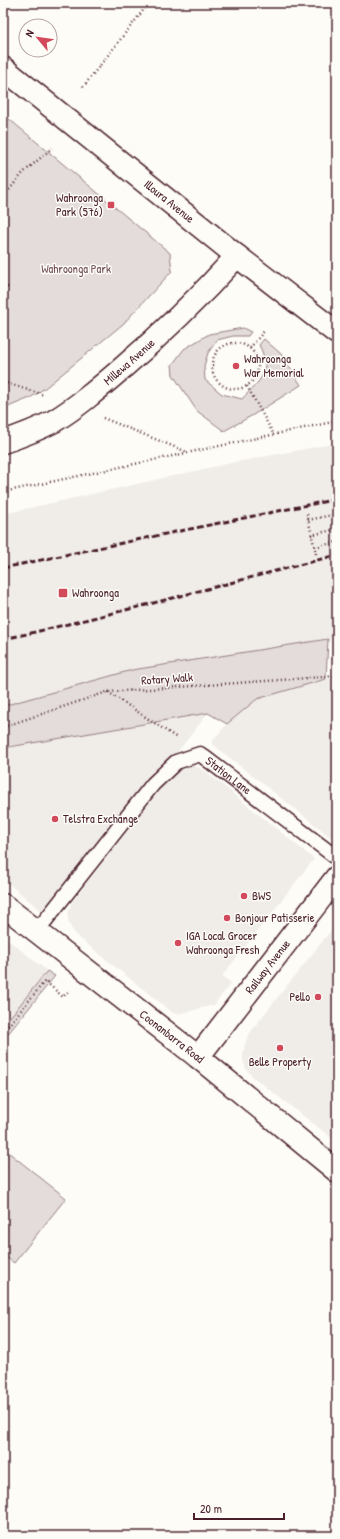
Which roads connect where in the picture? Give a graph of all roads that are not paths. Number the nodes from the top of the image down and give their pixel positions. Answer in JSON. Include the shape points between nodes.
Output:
{"nodes":[{"id":1,"x":3,"y":68,"type":"edge"},
{"id":2,"x":237,"y":256,"type":"junction"},
{"id":3,"x":337,"y":333,"type":"edge"},
{"id":4,"x":3,"y":442,"type":"edge"},
{"id":5,"x":337,"y":858,"type":"edge"},
{"id":6,"x":337,"y":877,"type":"edge"},
{"id":7,"x":3,"y":905,"type":"edge"},
{"id":8,"x":37,"y":931,"type":"junction"},
{"id":9,"x":198,"y":1057,"type":"junction"},
{"id":10,"x":337,"y":1172,"type":"edge"}],
"edges":[{"from":1,"to":2,"type":"street","name":"Illoura Avenue"},
{"from":2,"to":3,"type":"street","name":"Illoura Avenue"},
{"from":2,"to":4,"type":"street","name":"Millewa Avenue","via":[[149,345],[98,389],[54,420],[27,434]]},
{"from":5,"to":8,"type":"lane","name":"Station Lane","via":[[200,754],[176,762],[153,784]]},
{"from":6,"to":9,"type":"street","name":"Railway Avenue"},
{"from":7,"to":8,"type":"street","name":"Coonanbarra Road"},
{"from":8,"to":9,"type":"street","name":"Coonanbarra Road"},
{"from":9,"to":10,"type":"street","name":"Coonanbarra Road"}]}
